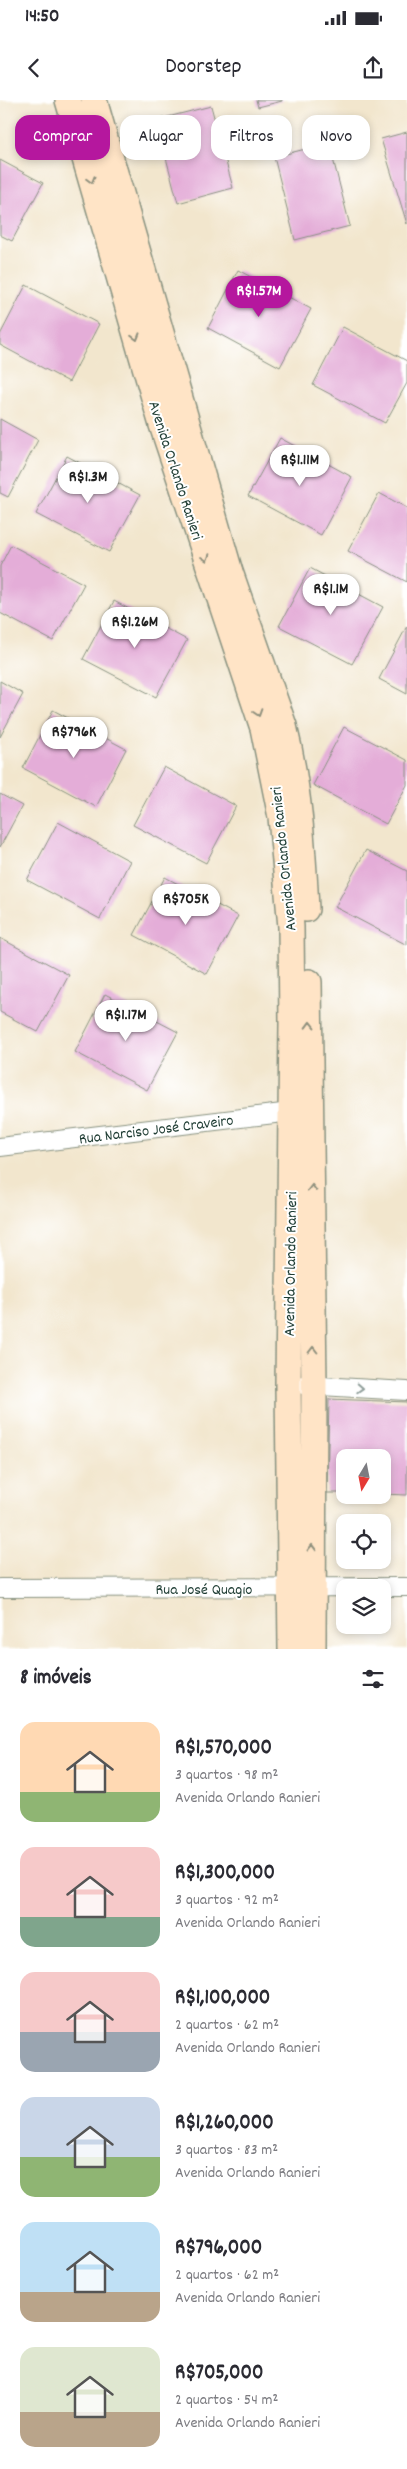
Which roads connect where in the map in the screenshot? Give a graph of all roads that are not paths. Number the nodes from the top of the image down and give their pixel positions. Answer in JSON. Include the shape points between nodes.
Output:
{"nodes":[{"id":1,"x":68,"y":100,"type":"edge"},
{"id":2,"x":94,"y":100,"type":"edge"},
{"id":3,"x":301,"y":1113,"type":"junction"},
{"id":4,"x":0,"y":1147,"type":"edge"},
{"id":5,"x":288,"y":1385,"type":"junction"},
{"id":6,"x":314,"y":1385,"type":"junction"},
{"id":7,"x":407,"y":1391,"type":"edge"},
{"id":8,"x":407,"y":1587,"type":"edge"},
{"id":9,"x":0,"y":1588,"type":"edge"},
{"id":10,"x":301,"y":1588,"type":"junction"},
{"id":11,"x":291,"y":1649,"type":"edge"},
{"id":12,"x":313,"y":1649,"type":"edge"}],
"edges":[{"from":1,"to":3,"type":"main road","name":"Avenida Orlando Ranieri","one_way":true,"via":[[162,425],[263,728],[281,817],[291,927]]},
{"from":3,"to":2,"type":"main road","name":"Avenida Orlando Ranieri","one_way":true,"via":[[303,845],[290,750],[230,572]]},
{"from":3,"to":4,"type":"street","name":"Rua Narciso José Craveiro"},
{"from":3,"to":5,"type":"main road","name":"Avenida Orlando Ranieri"},
{"from":6,"to":3,"type":"main road","name":"Avenida Orlando Ranieri","one_way":true},
{"from":5,"to":6,"type":"street"},
{"from":5,"to":10,"type":"main road","name":"Avenida Orlando Ranieri"},
{"from":6,"to":7,"type":"street","one_way":true},
{"from":10,"to":6,"type":"main road","name":"Avenida Orlando Ranieri","one_way":true},
{"from":8,"to":10,"type":"street","name":"Rua José Quagio"},
{"from":9,"to":10,"type":"street","name":"Rua José Quagio"},
{"from":10,"to":11,"type":"main road","name":"Avenida Orlando Ranieri"},
{"from":10,"to":12,"type":"main road","name":"Avenida Orlando Ranieri"}]}
